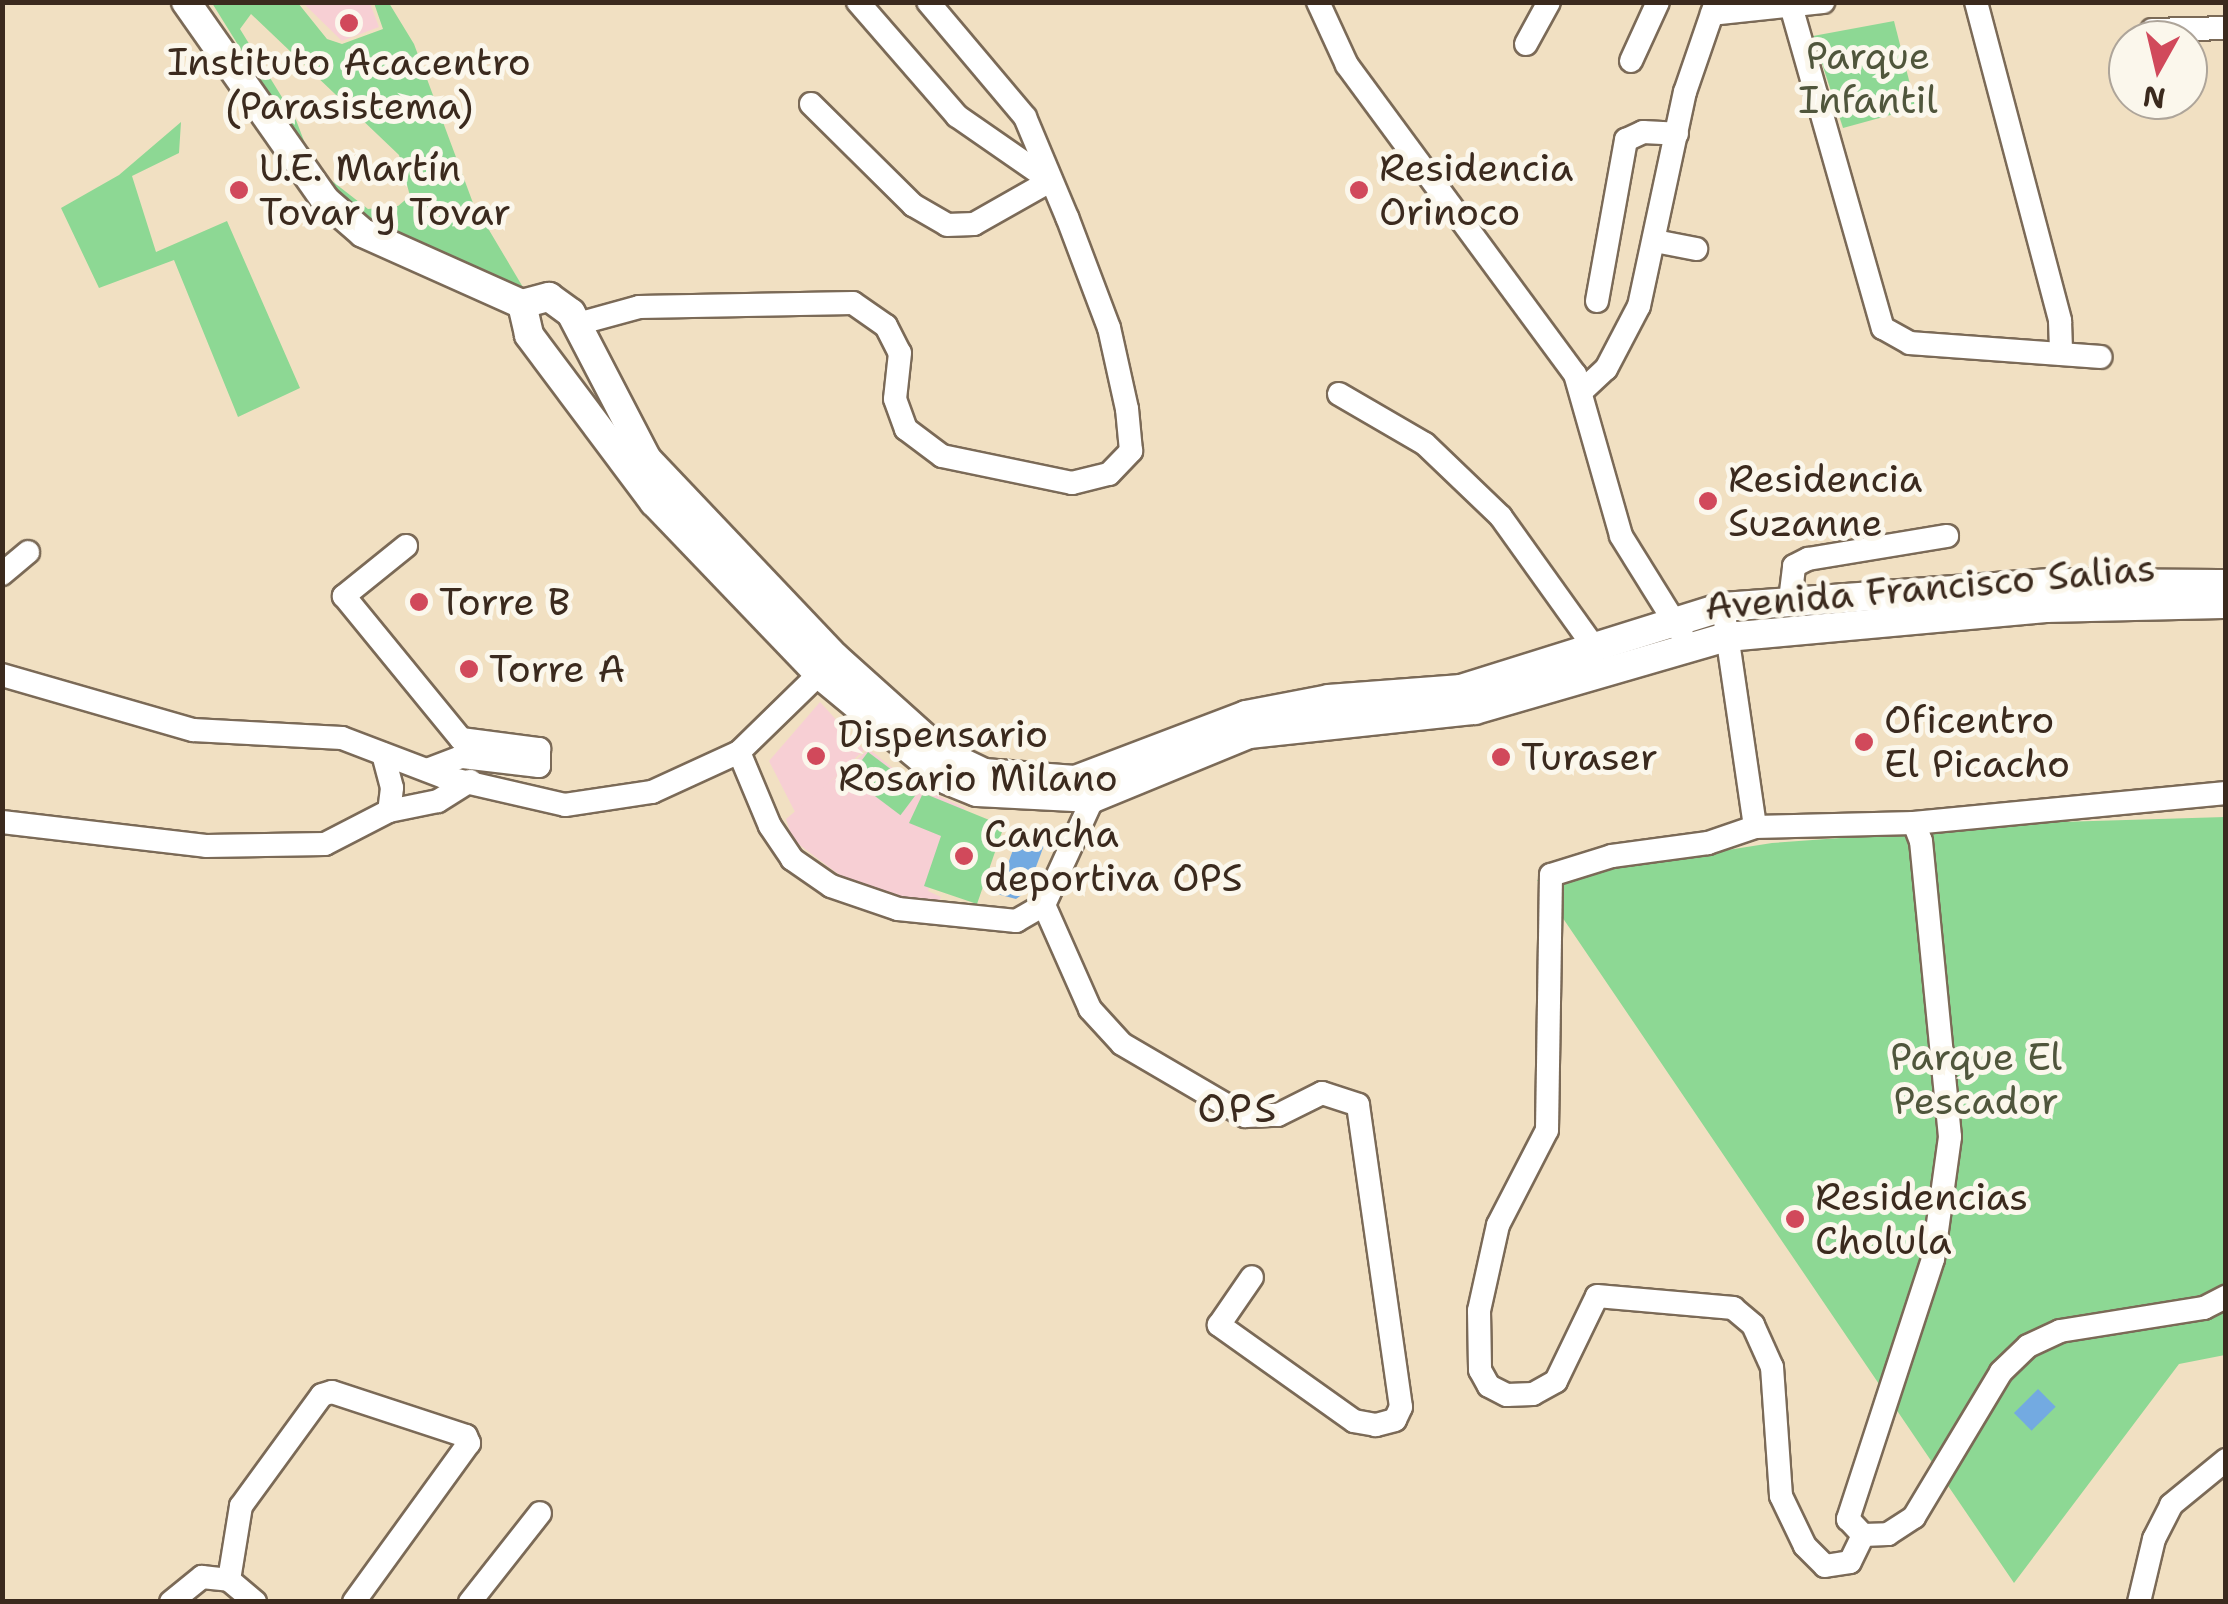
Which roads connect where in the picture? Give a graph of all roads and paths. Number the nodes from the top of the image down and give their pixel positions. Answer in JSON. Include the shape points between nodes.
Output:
{"nodes":[{"id":1,"x":186,"y":2,"type":"edge"},
{"id":2,"x":858,"y":2,"type":"edge"},
{"id":3,"x":928,"y":2,"type":"edge"},
{"id":4,"x":1318,"y":2,"type":"edge"},
{"id":5,"x":1549,"y":2,"type":"edge"},
{"id":6,"x":1658,"y":2,"type":"edge"},
{"id":7,"x":1823,"y":2,"type":"edge"},
{"id":8,"x":1976,"y":2,"type":"edge"},
{"id":9,"x":1791,"y":6,"type":"junction"},
{"id":10,"x":1714,"y":8,"type":"edge"},
{"id":11,"x":1526,"y":44,"type":"dead end"},
{"id":12,"x":1631,"y":60,"type":"dead end"},
{"id":13,"x":811,"y":104,"type":"dead end"},
{"id":14,"x":1677,"y":134,"type":"junction"},
{"id":15,"x":1050,"y":181,"type":"junction"},
{"id":16,"x":1655,"y":240,"type":"junction"},
{"id":17,"x":1696,"y":249,"type":"dead end"},
{"id":18,"x":1596,"y":301,"type":"dead end"},
{"id":19,"x":522,"y":304,"type":"junction"},
{"id":20,"x":576,"y":318,"type":"junction"},
{"id":21,"x":538,"y":346,"type":"junction"},
{"id":22,"x":2061,"y":354,"type":"junction"},
{"id":23,"x":2100,"y":357,"type":"dead end"},
{"id":24,"x":1581,"y":392,"type":"junction"},
{"id":25,"x":1339,"y":394,"type":"dead end"},
{"id":26,"x":1948,"y":536,"type":"dead end"},
{"id":27,"x":406,"y":546,"type":"dead end"},
{"id":28,"x":28,"y":552,"type":"dead end"},
{"id":29,"x":2,"y":574,"type":"edge"},
{"id":30,"x":2226,"y":584,"type":"edge"},
{"id":31,"x":1790,"y":600,"type":"junction"},
{"id":32,"x":2226,"y":604,"type":"edge"},
{"id":33,"x":1722,"y":607,"type":"junction"},
{"id":34,"x":1681,"y":631,"type":"junction"},
{"id":35,"x":1727,"y":637,"type":"junction"},
{"id":36,"x":1592,"y":644,"type":"junction"},
{"id":37,"x":2,"y":674,"type":"edge"},
{"id":38,"x":820,"y":674,"type":"junction"},
{"id":39,"x":739,"y":752,"type":"junction"},
{"id":40,"x":383,"y":754,"type":"junction"},
{"id":41,"x":430,"y":769,"type":"junction"},
{"id":42,"x":470,"y":781,"type":"junction"},
{"id":43,"x":2226,"y":793,"type":"edge"},
{"id":44,"x":1093,"y":798,"type":"junction"},
{"id":45,"x":388,"y":811,"type":"junction"},
{"id":46,"x":1914,"y":824,"type":"junction"},
{"id":47,"x":5,"y":825,"type":"edge"},
{"id":48,"x":1754,"y":827,"type":"junction"},
{"id":49,"x":1044,"y":905,"type":"junction"},
{"id":50,"x":1252,"y":1278,"type":"dead end"},
{"id":51,"x":2226,"y":1297,"type":"edge"},
{"id":52,"x":2226,"y":1460,"type":"edge"},
{"id":53,"x":540,"y":1513,"type":"dead end"},
{"id":54,"x":1863,"y":1535,"type":"junction"},
{"id":55,"x":229,"y":1580,"type":"junction"},
{"id":56,"x":171,"y":1602,"type":"edge"},
{"id":57,"x":254,"y":1602,"type":"edge"},
{"id":58,"x":354,"y":1602,"type":"edge"},
{"id":59,"x":470,"y":1602,"type":"edge"},
{"id":60,"x":2140,"y":1602,"type":"edge"}],
"edges":[{"from":1,"to":19,"type":"street","via":[[325,200],[363,233]]},
{"from":2,"to":15,"type":"street","via":[[956,116]]},
{"from":3,"to":15,"type":"street","via":[[1024,118]]},
{"from":4,"to":24,"type":"street","via":[[1347,65],[1575,374]]},
{"from":5,"to":11,"type":"street"},
{"from":6,"to":12,"type":"street"},
{"from":7,"to":9,"type":"street"},
{"from":8,"to":22,"type":"street","via":[[2060,321]]},
{"from":9,"to":10,"type":"street"},
{"from":9,"to":22,"type":"street","via":[[1883,328],[1910,344]]},
{"from":10,"to":14,"type":"street"},
{"from":13,"to":15,"type":"street","via":[[913,205],[947,224],[974,224]]},
{"from":14,"to":16,"type":"street"},
{"from":14,"to":18,"type":"street","via":[[1643,132],[1626,140]]},
{"from":15,"to":20,"type":"street","via":[[1109,328],[1127,409],[1131,451],[1109,474],[1072,482],[942,456],[906,429],[896,399],[900,353],[886,326],[853,303],[639,307]]},
{"from":16,"to":17,"type":"street"},
{"from":16,"to":24,"type":"street","via":[[1626,333],[1606,369]]},
{"from":19,"to":20,"type":"street","via":[[549,297]]},
{"from":19,"to":21,"type":"street","via":[[523,323]]},
{"from":20,"to":21,"type":"street","via":[[572,341],[553,351]]},
{"from":20,"to":36,"type":"street","name":"Avenida Francisco Salias","via":[[647,459],[835,658],[942,753],[984,773],[1075,780],[1246,715],[1329,699],[1461,689]]},
{"from":21,"to":38,"type":"street","name":"Avenida Francisco Salias","via":[[654,502]]},
{"from":22,"to":23,"type":"street"},
{"from":24,"to":34,"type":"street","via":[[1622,536]]},
{"from":25,"to":36,"type":"street","via":[[1425,444],[1501,516]]},
{"from":26,"to":31,"type":"street","via":[[1808,559],[1794,566]]},
{"from":27,"to":41,"type":"street","via":[[344,596],[461,740],[539,748],[539,766],[461,756]]},
{"from":28,"to":29,"type":"street"},
{"from":30,"to":31,"type":"street","name":"Avenida Francisco Salias","via":[[2050,583]]},
{"from":31,"to":33,"type":"street","name":"Avenida Francisco Salias"},
{"from":32,"to":35,"type":"street","name":"Avenida Francisco Salias","via":[[2046,608]]},
{"from":33,"to":34,"type":"street","name":"Avenida Francisco Salias"},
{"from":33,"to":35,"type":"street"},
{"from":34,"to":35,"type":"street","name":"Avenida Francisco Salias"},
{"from":34,"to":36,"type":"street","name":"Avenida Francisco Salias"},
{"from":34,"to":44,"type":"street","name":"Avenida Francisco Salias","via":[[1475,710],[1250,734]]},
{"from":35,"to":48,"type":"street"},
{"from":37,"to":40,"type":"street","via":[[63,688],[146,721],[193,730],[298,732]]},
{"from":38,"to":39,"type":"street"},
{"from":38,"to":44,"type":"street","name":"Avenida Francisco Salias","via":[[947,780],[977,792]]},
{"from":39,"to":42,"type":"street","via":[[652,792],[606,804],[566,805]]},
{"from":39,"to":49,"type":"street","via":[[792,859],[831,886],[898,909],[978,919],[1016,922]]},
{"from":40,"to":41,"type":"street"},
{"from":40,"to":45,"type":"street","via":[[392,788]]},
{"from":41,"to":42,"type":"street"},
{"from":42,"to":45,"type":"street","via":[[438,801]]},
{"from":43,"to":46,"type":"street"},
{"from":44,"to":49,"type":"street"},
{"from":45,"to":47,"type":"street","via":[[325,844],[273,848]]},
{"from":46,"to":48,"type":"street"},
{"from":46,"to":54,"type":"street","via":[[1946,1054],[1950,1137],[1933,1259],[1850,1498],[1848,1519]]},
{"from":48,"to":54,"type":"street","via":[[1708,843],[1612,856],[1550,875],[1547,1130],[1498,1225],[1476,1342],[1489,1386],[1507,1395],[1534,1394],[1556,1381],[1597,1296],[1733,1308],[1753,1325],[1772,1367],[1781,1496],[1805,1546],[1826,1566],[1850,1562]]},
{"from":49,"to":50,"type":"street","via":[[1090,1010],[1122,1044],[1244,1116],[1278,1116],[1322,1094],[1358,1105],[1401,1406],[1395,1420],[1354,1421],[1219,1325]]},
{"from":51,"to":54,"type":"street","via":[[2204,1308],[2060,1331],[2028,1346],[2000,1372],[1914,1518],[1888,1534]]},
{"from":52,"to":60,"type":"street","via":[[2171,1505],[2154,1539]]},
{"from":53,"to":59,"type":"street"},
{"from":55,"to":56,"type":"street","via":[[202,1577]]},
{"from":55,"to":57,"type":"street"},
{"from":55,"to":58,"type":"street","via":[[241,1506],[322,1395],[332,1392],[466,1436],[469,1443]]}]}
